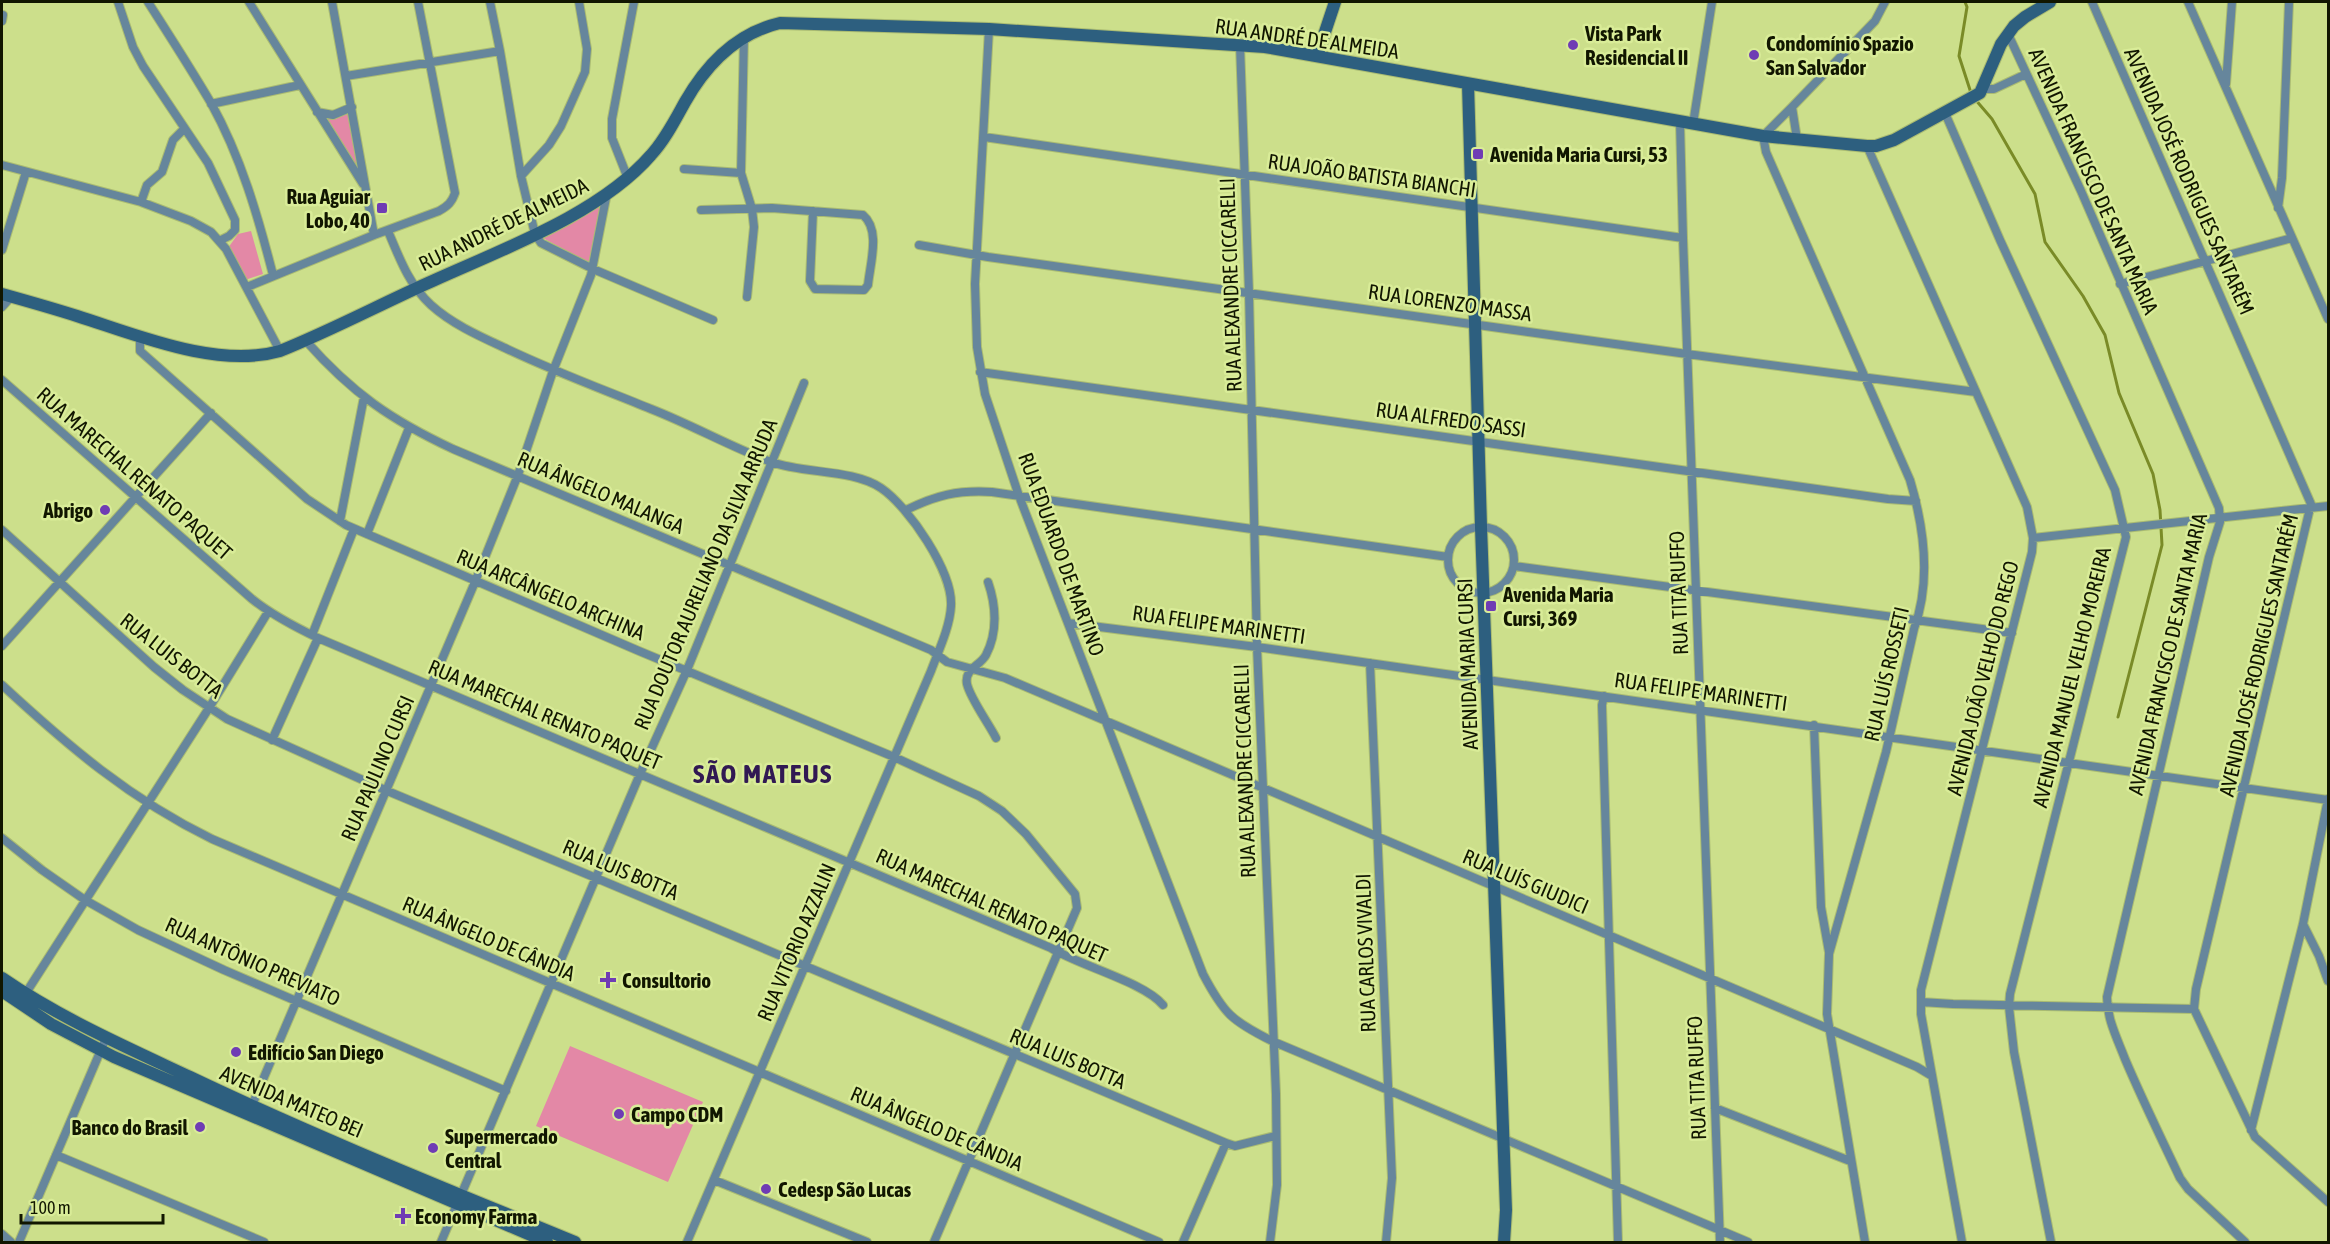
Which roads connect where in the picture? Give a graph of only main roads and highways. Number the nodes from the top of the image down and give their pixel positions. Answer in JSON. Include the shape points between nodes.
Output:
{"nodes":[{"id":1,"x":1335,"y":2,"type":"edge"},
{"id":2,"x":2050,"y":2,"type":"edge"},
{"id":3,"x":1317,"y":56,"type":"junction"},
{"id":4,"x":1468,"y":84,"type":"junction"},
{"id":5,"x":6,"y":296,"type":"edge"},
{"id":6,"x":2,"y":978,"type":"edge"},
{"id":7,"x":2,"y":992,"type":"edge"},
{"id":8,"x":22,"y":999,"type":"junction"},
{"id":9,"x":250,"y":1110,"type":"junction"},
{"id":10,"x":459,"y":1199,"type":"junction"},
{"id":11,"x":547,"y":1242,"type":"edge"},
{"id":12,"x":575,"y":1242,"type":"edge"},
{"id":13,"x":1504,"y":1242,"type":"edge"}],
"edges":[{"from":1,"to":3,"type":"main road"},
{"from":2,"to":4,"type":"main road","name":"RUA ANDRÉ DE ALMEIDA","via":[[2025,17],[2008,34],[1981,91],[1885,144],[1867,146],[1763,136]]},
{"from":3,"to":4,"type":"main road","name":"RUA ANDRÉ DE ALMEIDA"},
{"from":3,"to":5,"type":"main road","name":"RUA ANDRÉ DE ALMEIDA","via":[[1240,45],[989,29],[780,23],[763,27],[732,45],[703,75],[651,155],[608,193],[536,234],[280,351],[248,357],[226,355],[140,337]]},
{"from":4,"to":13,"type":"main road","name":"AVENIDA MARIA CURSI"},
{"from":6,"to":8,"type":"main road","name":"AVENIDA MATEO BEI"},
{"from":7,"to":8,"type":"main road","name":"AVENIDA MATEO BEI"},
{"from":8,"to":9,"type":"main road","name":"AVENIDA MATEO BEI"},
{"from":8,"to":9,"type":"main road","name":"AVENIDA MATEO BEI","via":[[99,1051]]},
{"from":9,"to":10,"type":"main road","name":"AVENIDA MATEO BEI"},
{"from":10,"to":11,"type":"main road","name":"AVENIDA MATEO BEI"},
{"from":10,"to":12,"type":"main road","name":"AVENIDA MATEO BEI"}]}
